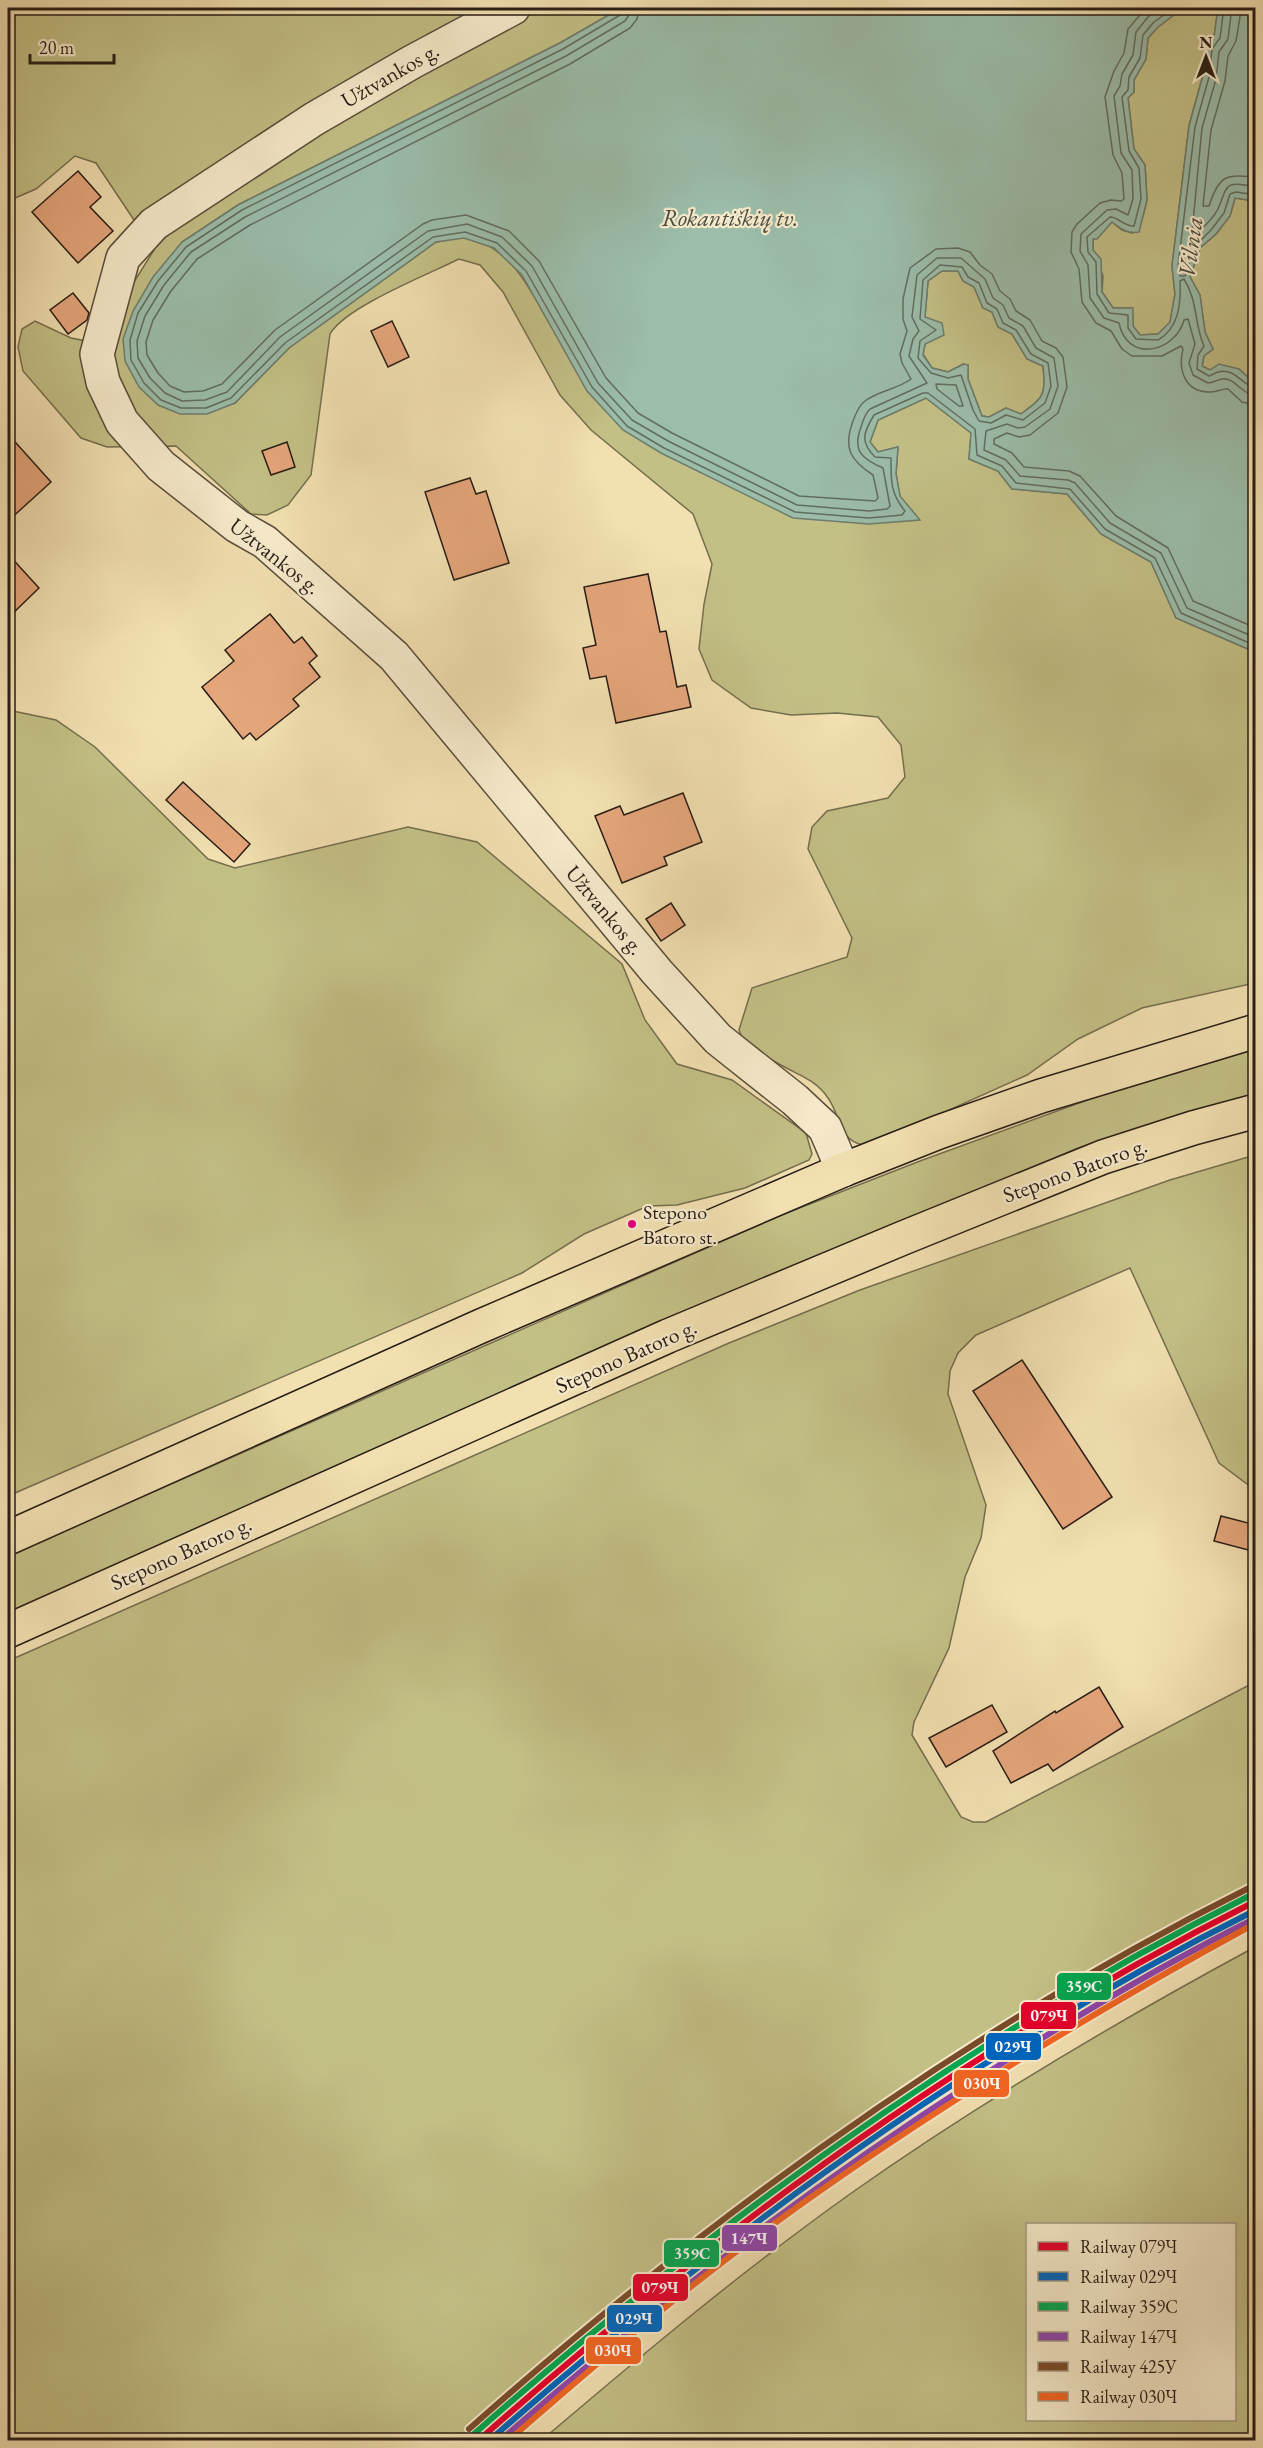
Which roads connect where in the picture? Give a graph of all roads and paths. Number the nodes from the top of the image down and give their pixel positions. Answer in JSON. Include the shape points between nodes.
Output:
{"nodes":[{"id":1,"x":513,"y":8,"type":"edge"},
{"id":2,"x":1256,"y":1031,"type":"edge"},
{"id":3,"x":1256,"y":1111,"type":"edge"},
{"id":4,"x":843,"y":1170,"type":"junction"},
{"id":5,"x":8,"y":1538,"type":"edge"},
{"id":6,"x":8,"y":1631,"type":"edge"}],
"edges":[{"from":1,"to":4,"type":"street","name":"Užtvankos g.","via":[[314,119],[154,225],[123,258],[97,354],[103,382],[122,422],[161,466],[237,526],[265,542],[394,656],[664,981],[718,1039],[825,1128]]},
{"from":2,"to":4,"type":"main road","via":[[1031,1100]]},
{"from":3,"to":6,"type":"main road","name":"Stepono Batoro g.","via":[[1093,1161],[914,1233],[668,1336]]},
{"from":4,"to":5,"type":"main road","via":[[481,1326]]}]}
